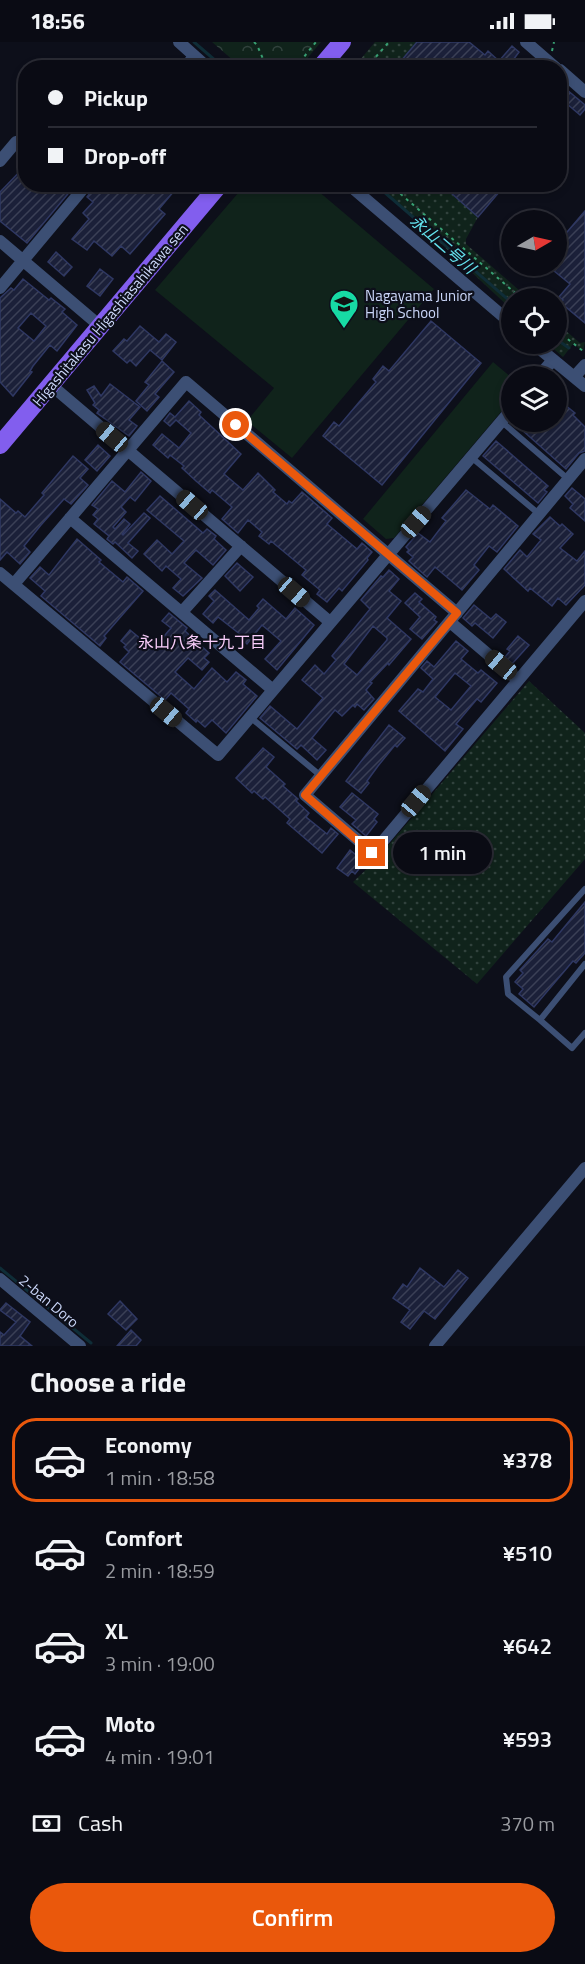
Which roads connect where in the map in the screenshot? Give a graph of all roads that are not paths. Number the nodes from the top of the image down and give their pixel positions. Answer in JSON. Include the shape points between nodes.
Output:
{"nodes":[{"id":1,"x":178,"y":42,"type":"edge"},
{"id":2,"x":342,"y":42,"type":"edge"},
{"id":3,"x":526,"y":42,"type":"edge"},
{"id":4,"x":194,"y":56,"type":"junction"},
{"id":5,"x":191,"y":60,"type":"edge"},
{"id":6,"x":199,"y":60,"type":"edge"},
{"id":7,"x":327,"y":60,"type":"edge"},
{"id":8,"x":547,"y":60,"type":"edge"},
{"id":9,"x":567,"y":76,"type":"edge"},
{"id":10,"x":585,"y":92,"type":"edge"},
{"id":11,"x":16,"y":142,"type":"dead end"},
{"id":12,"x":0,"y":161,"type":"edge"},
{"id":13,"x":80,"y":192,"type":"edge"},
{"id":14,"x":213,"y":192,"type":"edge"},
{"id":15,"x":357,"y":192,"type":"edge"},
{"id":16,"x":0,"y":241,"type":"edge"},
{"id":17,"x":23,"y":261,"type":"junction"},
{"id":18,"x":0,"y":288,"type":"edge"},
{"id":19,"x":501,"y":315,"type":"edge"},
{"id":20,"x":100,"y":326,"type":"junction"},
{"id":21,"x":546,"y":354,"type":"edge"},
{"id":22,"x":553,"y":360,"type":"junction"},
{"id":23,"x":585,"y":365,"type":"edge"},
{"id":24,"x":548,"y":366,"type":"edge"},
{"id":25,"x":574,"y":377,"type":"junction"},
{"id":26,"x":51,"y":385,"type":"junction"},
{"id":27,"x":585,"y":386,"type":"edge"},
{"id":28,"x":501,"y":421,"type":"edge"},
{"id":29,"x":514,"y":432,"type":"edge"},
{"id":30,"x":0,"y":445,"type":"edge"},
{"id":31,"x":128,"y":450,"type":"junction"},
{"id":32,"x":471,"y":457,"type":"junction"},
{"id":33,"x":585,"y":459,"type":"edge"},
{"id":34,"x":568,"y":479,"type":"junction"},
{"id":35,"x":539,"y":514,"type":"junction"},
{"id":36,"x":70,"y":518,"type":"junction"},
{"id":37,"x":241,"y":546,"type":"junction"},
{"id":38,"x":388,"y":554,"type":"junction"},
{"id":39,"x":0,"y":573,"type":"edge"},
{"id":40,"x":14,"y":584,"type":"junction"},
{"id":41,"x":585,"y":601,"type":"edge"},
{"id":42,"x":182,"y":612,"type":"junction"},
{"id":43,"x":453,"y":618,"type":"junction"},
{"id":44,"x":330,"y":622,"type":"junction"},
{"id":45,"x":518,"y":680,"type":"junction"},
{"id":46,"x":273,"y":690,"type":"junction"},
{"id":47,"x":250,"y":717,"type":"junction"},
{"id":48,"x":321,"y":776,"type":"junction"},
{"id":49,"x":585,"y":889,"type":"edge"},
{"id":50,"x":585,"y":964,"type":"edge"},
{"id":51,"x":540,"y":1020,"type":"junction"},
{"id":52,"x":585,"y":1034,"type":"edge"},
{"id":53,"x":585,"y":1168,"type":"edge"},
{"id":54,"x":0,"y":1279,"type":"edge"},
{"id":55,"x":80,"y":1346,"type":"edge"},
{"id":56,"x":435,"y":1346,"type":"edge"}],
"edges":[{"from":1,"to":4,"type":"street"},
{"from":2,"to":7,"type":"main road"},
{"from":3,"to":8,"type":"street"},
{"from":4,"to":5,"type":"street"},
{"from":4,"to":6,"type":"street"},
{"from":9,"to":10,"type":"street"},
{"from":11,"to":12,"type":"street"},
{"from":13,"to":17,"type":"street"},
{"from":14,"to":20,"type":"main road","name":"Higashitakasu Higashiasahikawa sen"},
{"from":15,"to":19,"type":"street"},
{"from":16,"to":17,"type":"street"},
{"from":17,"to":18,"type":"street"},
{"from":17,"to":20,"type":"street"},
{"from":20,"to":26,"type":"main road","name":"Higashitakasu Higashiasahikawa sen"},
{"from":21,"to":22,"type":"street"},
{"from":22,"to":24,"type":"street"},
{"from":22,"to":25,"type":"street"},
{"from":23,"to":25,"type":"street"},
{"from":25,"to":27,"type":"street"},
{"from":26,"to":30,"type":"main road","name":"Higashitakasu Higashiasahikawa sen"},
{"from":26,"to":31,"type":"street"},
{"from":28,"to":32,"type":"street"},
{"from":29,"to":34,"type":"lane"},
{"from":31,"to":36,"type":"street"},
{"from":31,"to":37,"type":"street"},
{"from":31,"to":38,"type":"street","via":[[186,381]]},
{"from":32,"to":35,"type":"lane"},
{"from":32,"to":38,"type":"street"},
{"from":33,"to":34,"type":"street"},
{"from":34,"to":35,"type":"street"},
{"from":35,"to":43,"type":"street"},
{"from":36,"to":40,"type":"street"},
{"from":36,"to":42,"type":"street"},
{"from":37,"to":42,"type":"street"},
{"from":37,"to":44,"type":"street"},
{"from":38,"to":43,"type":"street"},
{"from":38,"to":44,"type":"street"},
{"from":39,"to":40,"type":"street"},
{"from":40,"to":47,"type":"street","via":[[218,755]]},
{"from":41,"to":45,"type":"street"},
{"from":42,"to":46,"type":"street"},
{"from":43,"to":45,"type":"street"},
{"from":43,"to":48,"type":"street"},
{"from":44,"to":46,"type":"street"},
{"from":45,"to":48,"type":"street","via":[[372,853],[305,795]]},
{"from":46,"to":47,"type":"street"},
{"from":47,"to":48,"type":"lane"},
{"from":49,"to":51,"type":"lane","via":[[507,977],[508,994]]},
{"from":50,"to":51,"type":"lane"},
{"from":51,"to":52,"type":"lane","via":[[572,1048]]},
{"from":53,"to":56,"type":"street"},
{"from":54,"to":55,"type":"street","name":"2-ban Doro"}]}
